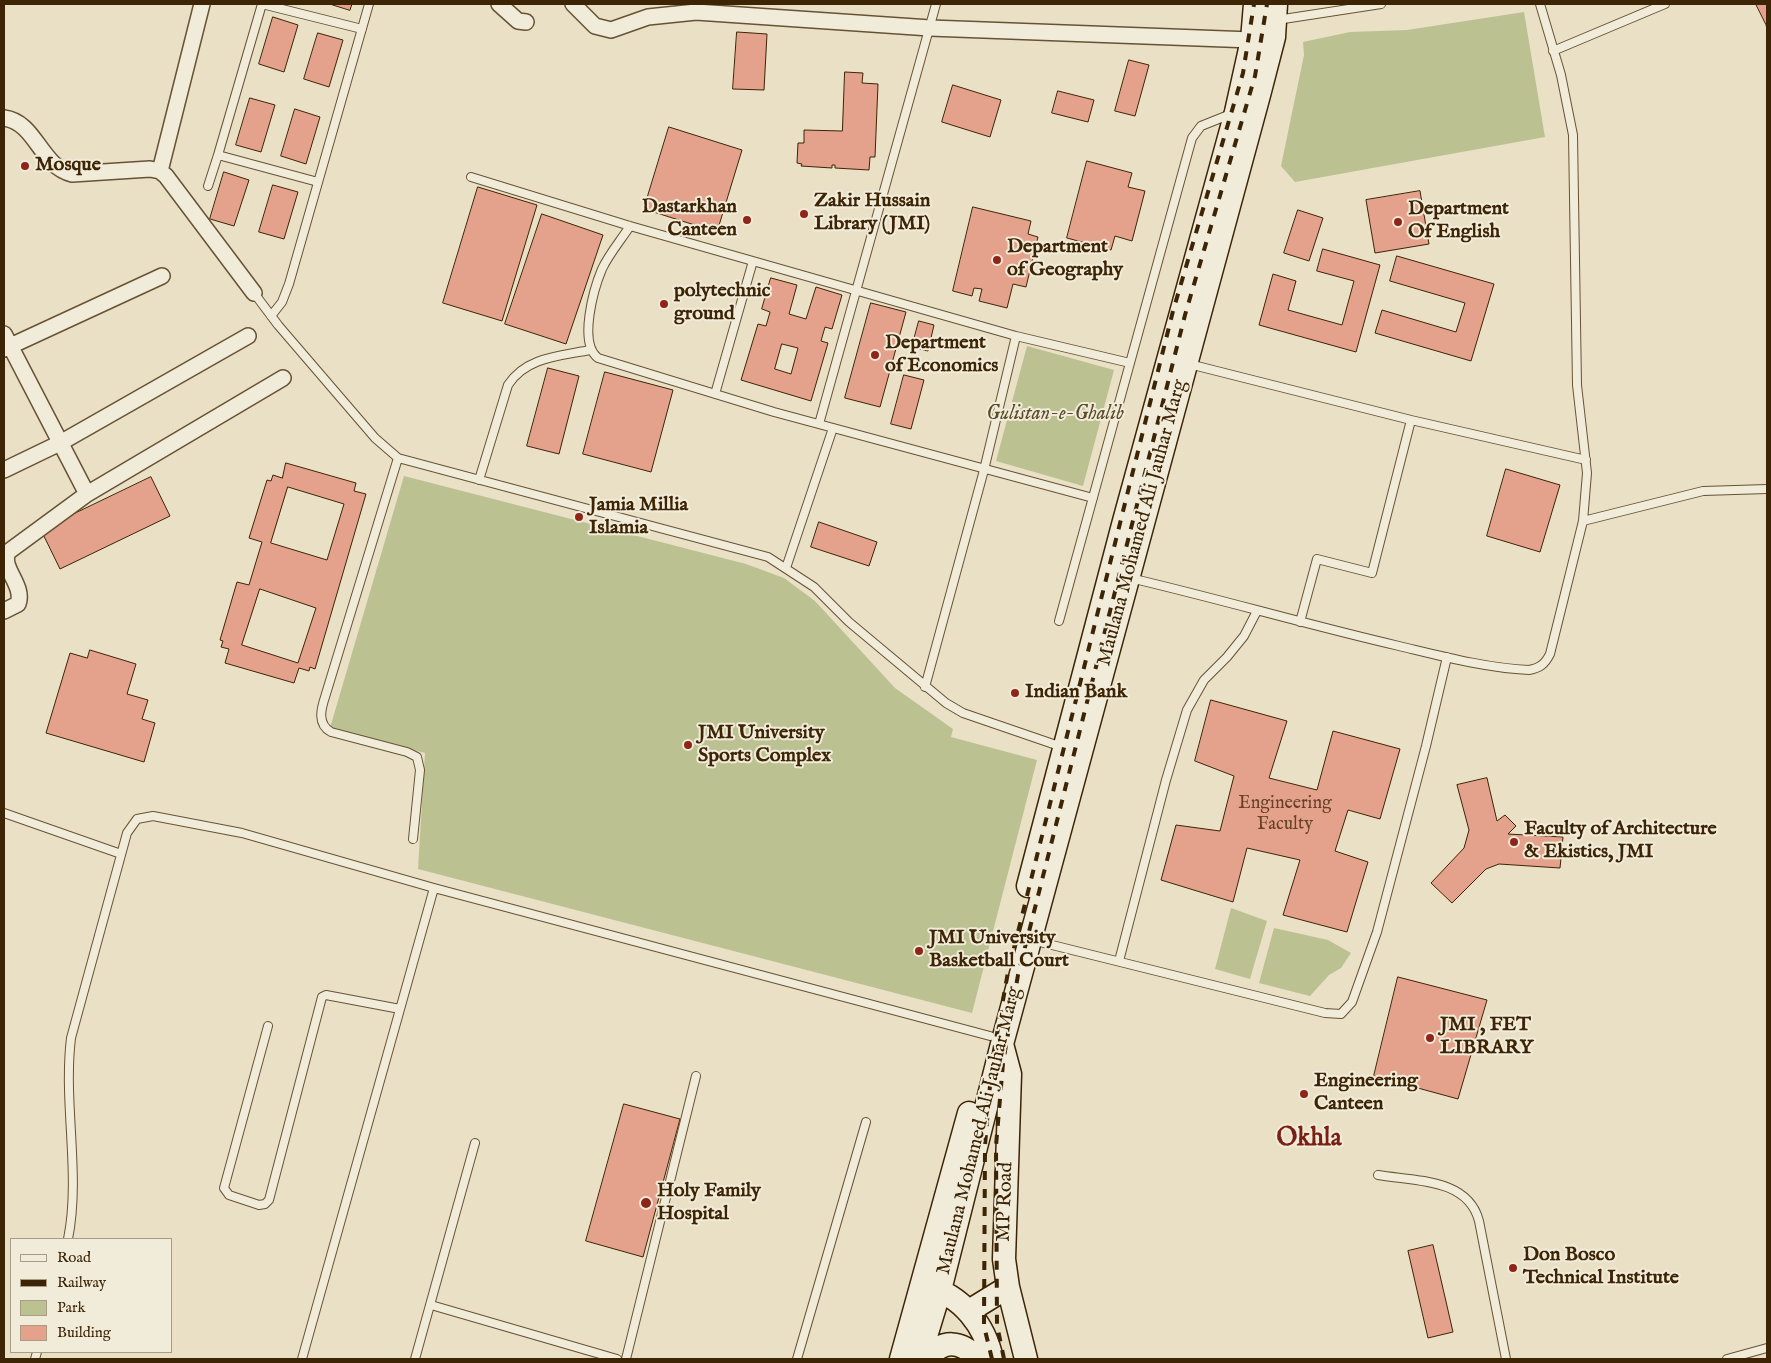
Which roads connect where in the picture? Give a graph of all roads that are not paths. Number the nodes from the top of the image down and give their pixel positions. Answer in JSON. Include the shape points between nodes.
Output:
{"nodes":[{"id":1,"x":202,"y":4,"type":"edge"},
{"id":2,"x":262,"y":4,"type":"edge"},
{"id":3,"x":369,"y":4,"type":"edge"},
{"id":4,"x":499,"y":4,"type":"edge"},
{"id":5,"x":573,"y":4,"type":"edge"},
{"id":6,"x":936,"y":4,"type":"edge"},
{"id":7,"x":1255,"y":4,"type":"edge"},
{"id":8,"x":1381,"y":4,"type":"edge"},
{"id":9,"x":1540,"y":4,"type":"edge"},
{"id":10,"x":1665,"y":4,"type":"edge"},
{"id":11,"x":1276,"y":12,"type":"edge"},
{"id":12,"x":526,"y":22,"type":"dead end"},
{"id":13,"x":930,"y":28,"type":"junction"},
{"id":14,"x":362,"y":29,"type":"junction"},
{"id":15,"x":1252,"y":40,"type":"junction"},
{"id":16,"x":1552,"y":51,"type":"junction"},
{"id":17,"x":1236,"y":112,"type":"junction"},
{"id":18,"x":4,"y":118,"type":"edge"},
{"id":19,"x":218,"y":155,"type":"junction"},
{"id":20,"x":160,"y":171,"type":"junction"},
{"id":21,"x":470,"y":177,"type":"dead end"},
{"id":22,"x":318,"y":182,"type":"junction"},
{"id":23,"x":208,"y":186,"type":"dead end"},
{"id":24,"x":630,"y":226,"type":"junction"},
{"id":25,"x":753,"y":261,"type":"junction"},
{"id":26,"x":162,"y":276,"type":"dead end"},
{"id":27,"x":855,"y":290,"type":"junction"},
{"id":28,"x":254,"y":293,"type":"joint"},
{"id":29,"x":271,"y":316,"type":"junction"},
{"id":30,"x":248,"y":336,"type":"dead end"},
{"id":31,"x":1016,"y":336,"type":"junction"},
{"id":32,"x":6,"y":343,"type":"edge"},
{"id":33,"x":590,"y":350,"type":"junction"},
{"id":34,"x":1130,"y":363,"type":"junction"},
{"id":35,"x":1186,"y":363,"type":"junction"},
{"id":36,"x":283,"y":378,"type":"dead end"},
{"id":37,"x":716,"y":394,"type":"junction"},
{"id":38,"x":1411,"y":420,"type":"junction"},
{"id":39,"x":818,"y":424,"type":"junction"},
{"id":40,"x":833,"y":428,"type":"junction"},
{"id":41,"x":60,"y":443,"type":"junction"},
{"id":42,"x":1154,"y":446,"type":"junction"},
{"id":43,"x":398,"y":458,"type":"junction"},
{"id":44,"x":1586,"y":460,"type":"junction"},
{"id":45,"x":4,"y":470,"type":"edge"},
{"id":46,"x":984,"y":470,"type":"junction"},
{"id":47,"x":479,"y":480,"type":"junction"},
{"id":48,"x":1767,"y":490,"type":"edge"},
{"id":49,"x":87,"y":494,"type":"junction"},
{"id":50,"x":1093,"y":498,"type":"junction"},
{"id":51,"x":1583,"y":521,"type":"junction"},
{"id":52,"x":786,"y":568,"type":"junction"},
{"id":53,"x":1128,"y":578,"type":"junction"},
{"id":54,"x":1257,"y":611,"type":"junction"},
{"id":55,"x":4,"y":612,"type":"edge"},
{"id":56,"x":1059,"y":621,"type":"dead end"},
{"id":57,"x":1300,"y":622,"type":"junction"},
{"id":58,"x":1447,"y":657,"type":"junction"},
{"id":59,"x":925,"y":687,"type":"junction"},
{"id":60,"x":1064,"y":748,"type":"junction"},
{"id":61,"x":4,"y":813,"type":"edge"},
{"id":62,"x":413,"y":839,"type":"dead end"},
{"id":63,"x":121,"y":854,"type":"junction"},
{"id":64,"x":434,"y":888,"type":"junction"},
{"id":65,"x":1030,"y":940,"type":"junction"},
{"id":66,"x":1119,"y":961,"type":"junction"},
{"id":67,"x":400,"y":1009,"type":"junction"},
{"id":68,"x":268,"y":1026,"type":"dead end"},
{"id":69,"x":993,"y":1040,"type":"junction"},
{"id":70,"x":696,"y":1076,"type":"dead end"},
{"id":71,"x":866,"y":1122,"type":"dead end"},
{"id":72,"x":475,"y":1142,"type":"dead end"},
{"id":73,"x":1378,"y":1175,"type":"dead end"},
{"id":74,"x":68,"y":1238,"type":"edge"},
{"id":75,"x":1008,"y":1287,"type":"junction"},
{"id":76,"x":930,"y":1288,"type":"junction"},
{"id":77,"x":431,"y":1305,"type":"junction"},
{"id":78,"x":969,"y":1311,"type":"junction"},
{"id":79,"x":1767,"y":1348,"type":"edge"},
{"id":80,"x":302,"y":1359,"type":"edge"},
{"id":81,"x":415,"y":1359,"type":"edge"},
{"id":82,"x":617,"y":1359,"type":"edge"},
{"id":83,"x":626,"y":1359,"type":"edge"},
{"id":84,"x":798,"y":1359,"type":"edge"},
{"id":85,"x":901,"y":1359,"type":"edge"},
{"id":86,"x":919,"y":1359,"type":"edge"},
{"id":87,"x":928,"y":1359,"type":"edge"},
{"id":88,"x":978,"y":1359,"type":"edge"},
{"id":89,"x":992,"y":1359,"type":"edge"},
{"id":90,"x":1026,"y":1359,"type":"edge"},
{"id":91,"x":1506,"y":1359,"type":"edge"},
{"id":92,"x":1728,"y":1359,"type":"edge"}],
"edges":[{"from":1,"to":20,"type":"street"},
{"from":2,"to":14,"type":"lane"},
{"from":2,"to":19,"type":"lane"},
{"from":3,"to":14,"type":"lane"},
{"from":4,"to":12,"type":"street","via":[[518,21]]},
{"from":5,"to":13,"type":"street","via":[[603,30],[660,14],[696,12]]},
{"from":6,"to":13,"type":"lane"},
{"from":7,"to":15,"type":"main road","name":"Maulana Mohamed Ali Jauhar Marg"},
{"from":8,"to":11,"type":"lane"},
{"from":9,"to":16,"type":"lane"},
{"from":10,"to":16,"type":"lane"},
{"from":11,"to":35,"type":"main road","name":"Maulana Mohamed Ali Jauhar Marg","via":[[1274,38]]},
{"from":13,"to":15,"type":"street"},
{"from":13,"to":27,"type":"lane"},
{"from":14,"to":22,"type":"lane"},
{"from":15,"to":17,"type":"main road","name":"Maulana Mohamed Ali Jauhar Marg"},
{"from":16,"to":44,"type":"lane","via":[[1573,136],[1578,385]]},
{"from":17,"to":34,"type":"lane","via":[[1201,126],[1192,138]]},
{"from":17,"to":42,"type":"main road","name":"Maulana Mohamed Ali Jauhar Marg"},
{"from":18,"to":20,"type":"street","via":[[22,124],[48,159],[64,172]]},
{"from":19,"to":22,"type":"lane"},
{"from":19,"to":23,"type":"lane"},
{"from":20,"to":28,"type":"street"},
{"from":21,"to":24,"type":"lane"},
{"from":22,"to":29,"type":"lane","via":[[285,294]]},
{"from":24,"to":25,"type":"lane"},
{"from":24,"to":33,"type":"lane","via":[[602,269],[589,323]]},
{"from":25,"to":27,"type":"lane"},
{"from":25,"to":37,"type":"lane"},
{"from":26,"to":32,"type":"street"},
{"from":27,"to":31,"type":"lane"},
{"from":27,"to":39,"type":"lane"},
{"from":28,"to":29,"type":"lane"},
{"from":29,"to":43,"type":"lane","via":[[375,438]]},
{"from":30,"to":41,"type":"street"},
{"from":31,"to":34,"type":"lane"},
{"from":31,"to":46,"type":"lane"},
{"from":32,"to":41,"type":"street"},
{"from":33,"to":37,"type":"lane","via":[[598,358]]},
{"from":33,"to":47,"type":"lane","via":[[528,365],[513,377]]},
{"from":34,"to":50,"type":"lane"},
{"from":35,"to":38,"type":"lane"},
{"from":35,"to":42,"type":"main road","name":"Maulana Mohamed Ali Jauhar Marg"},
{"from":36,"to":49,"type":"street"},
{"from":37,"to":39,"type":"lane"},
{"from":38,"to":44,"type":"lane"},
{"from":38,"to":57,"type":"lane","via":[[1372,573],[1317,559]]},
{"from":39,"to":40,"type":"lane"},
{"from":40,"to":46,"type":"lane"},
{"from":40,"to":52,"type":"lane"},
{"from":41,"to":45,"type":"street"},
{"from":41,"to":49,"type":"street"},
{"from":42,"to":53,"type":"main road","name":"Maulana Mohamed Ali Jauhar Marg"},
{"from":42,"to":60,"type":"main road","name":"Maulana Mohamed Ali Jauhar Marg"},
{"from":43,"to":47,"type":"lane"},
{"from":43,"to":62,"type":"lane","via":[[325,697],[322,720],[331,732],[407,752],[417,758],[420,770]]},
{"from":44,"to":51,"type":"lane"},
{"from":46,"to":50,"type":"lane"},
{"from":46,"to":59,"type":"lane"},
{"from":47,"to":52,"type":"lane","via":[[750,550]]},
{"from":48,"to":51,"type":"lane","via":[[1703,491]]},
{"from":49,"to":55,"type":"street","via":[[6,553],[5,561],[20,593],[18,604]]},
{"from":50,"to":56,"type":"lane"},
{"from":51,"to":58,"type":"lane","via":[[1550,654],[1544,665],[1522,670]]},
{"from":52,"to":59,"type":"lane","via":[[814,587],[849,622]]},
{"from":53,"to":54,"type":"lane"},
{"from":53,"to":65,"type":"main road","name":"Maulana Mohamed Ali Jauhar Marg"},
{"from":54,"to":57,"type":"lane"},
{"from":54,"to":66,"type":"lane","via":[[1244,636],[1204,680],[1187,710]]},
{"from":57,"to":58,"type":"lane"},
{"from":58,"to":66,"type":"lane","via":[[1379,922],[1347,1009],[1336,1014],[1326,1013]]},
{"from":59,"to":60,"type":"lane","via":[[963,713]]},
{"from":60,"to":69,"type":"main road","name":"Maulana Mohamed Ali Jauhar Marg"},
{"from":61,"to":63,"type":"lane"},
{"from":63,"to":64,"type":"lane","via":[[127,833],[137,819],[158,816],[242,833]]},
{"from":63,"to":74,"type":"lane","via":[[71,1038],[68,1071],[72,1206]]},
{"from":64,"to":67,"type":"lane"},
{"from":64,"to":69,"type":"lane"},
{"from":65,"to":66,"type":"lane"},
{"from":65,"to":69,"type":"main road","name":"Maulana Mohamed Ali Jauhar Marg"},
{"from":67,"to":68,"type":"lane","via":[[326,995],[322,997],[269,1200],[259,1205],[229,1196],[224,1188]]},
{"from":67,"to":80,"type":"lane"},
{"from":69,"to":75,"type":"main road","name":"MP Road","via":[[1010,1074],[1004,1259]]},
{"from":69,"to":76,"type":"main road","name":"Maulana Mohamed Ali Jauhar Marg"},
{"from":70,"to":83,"type":"lane"},
{"from":71,"to":84,"type":"lane"},
{"from":72,"to":77,"type":"lane"},
{"from":73,"to":91,"type":"lane","via":[[1441,1185],[1461,1193],[1472,1204],[1479,1221]]},
{"from":75,"to":78,"type":"main road"},
{"from":75,"to":90,"type":"main road","name":"MP Road"},
{"from":76,"to":78,"type":"main road"},
{"from":76,"to":85,"type":"main road","name":"Maulana Mohamed Ali Jauhar Marg"},
{"from":76,"to":86,"type":"main road","name":"Maulana Mohamed Ali Jauhar Marg"},
{"from":77,"to":81,"type":"lane"},
{"from":77,"to":82,"type":"lane"},
{"from":78,"to":89,"type":"main road","via":[[988,1341]]},
{"from":79,"to":92,"type":"lane"},
{"from":87,"to":88,"type":"main road","via":[[934,1350],[947,1344],[963,1346]]}]}
